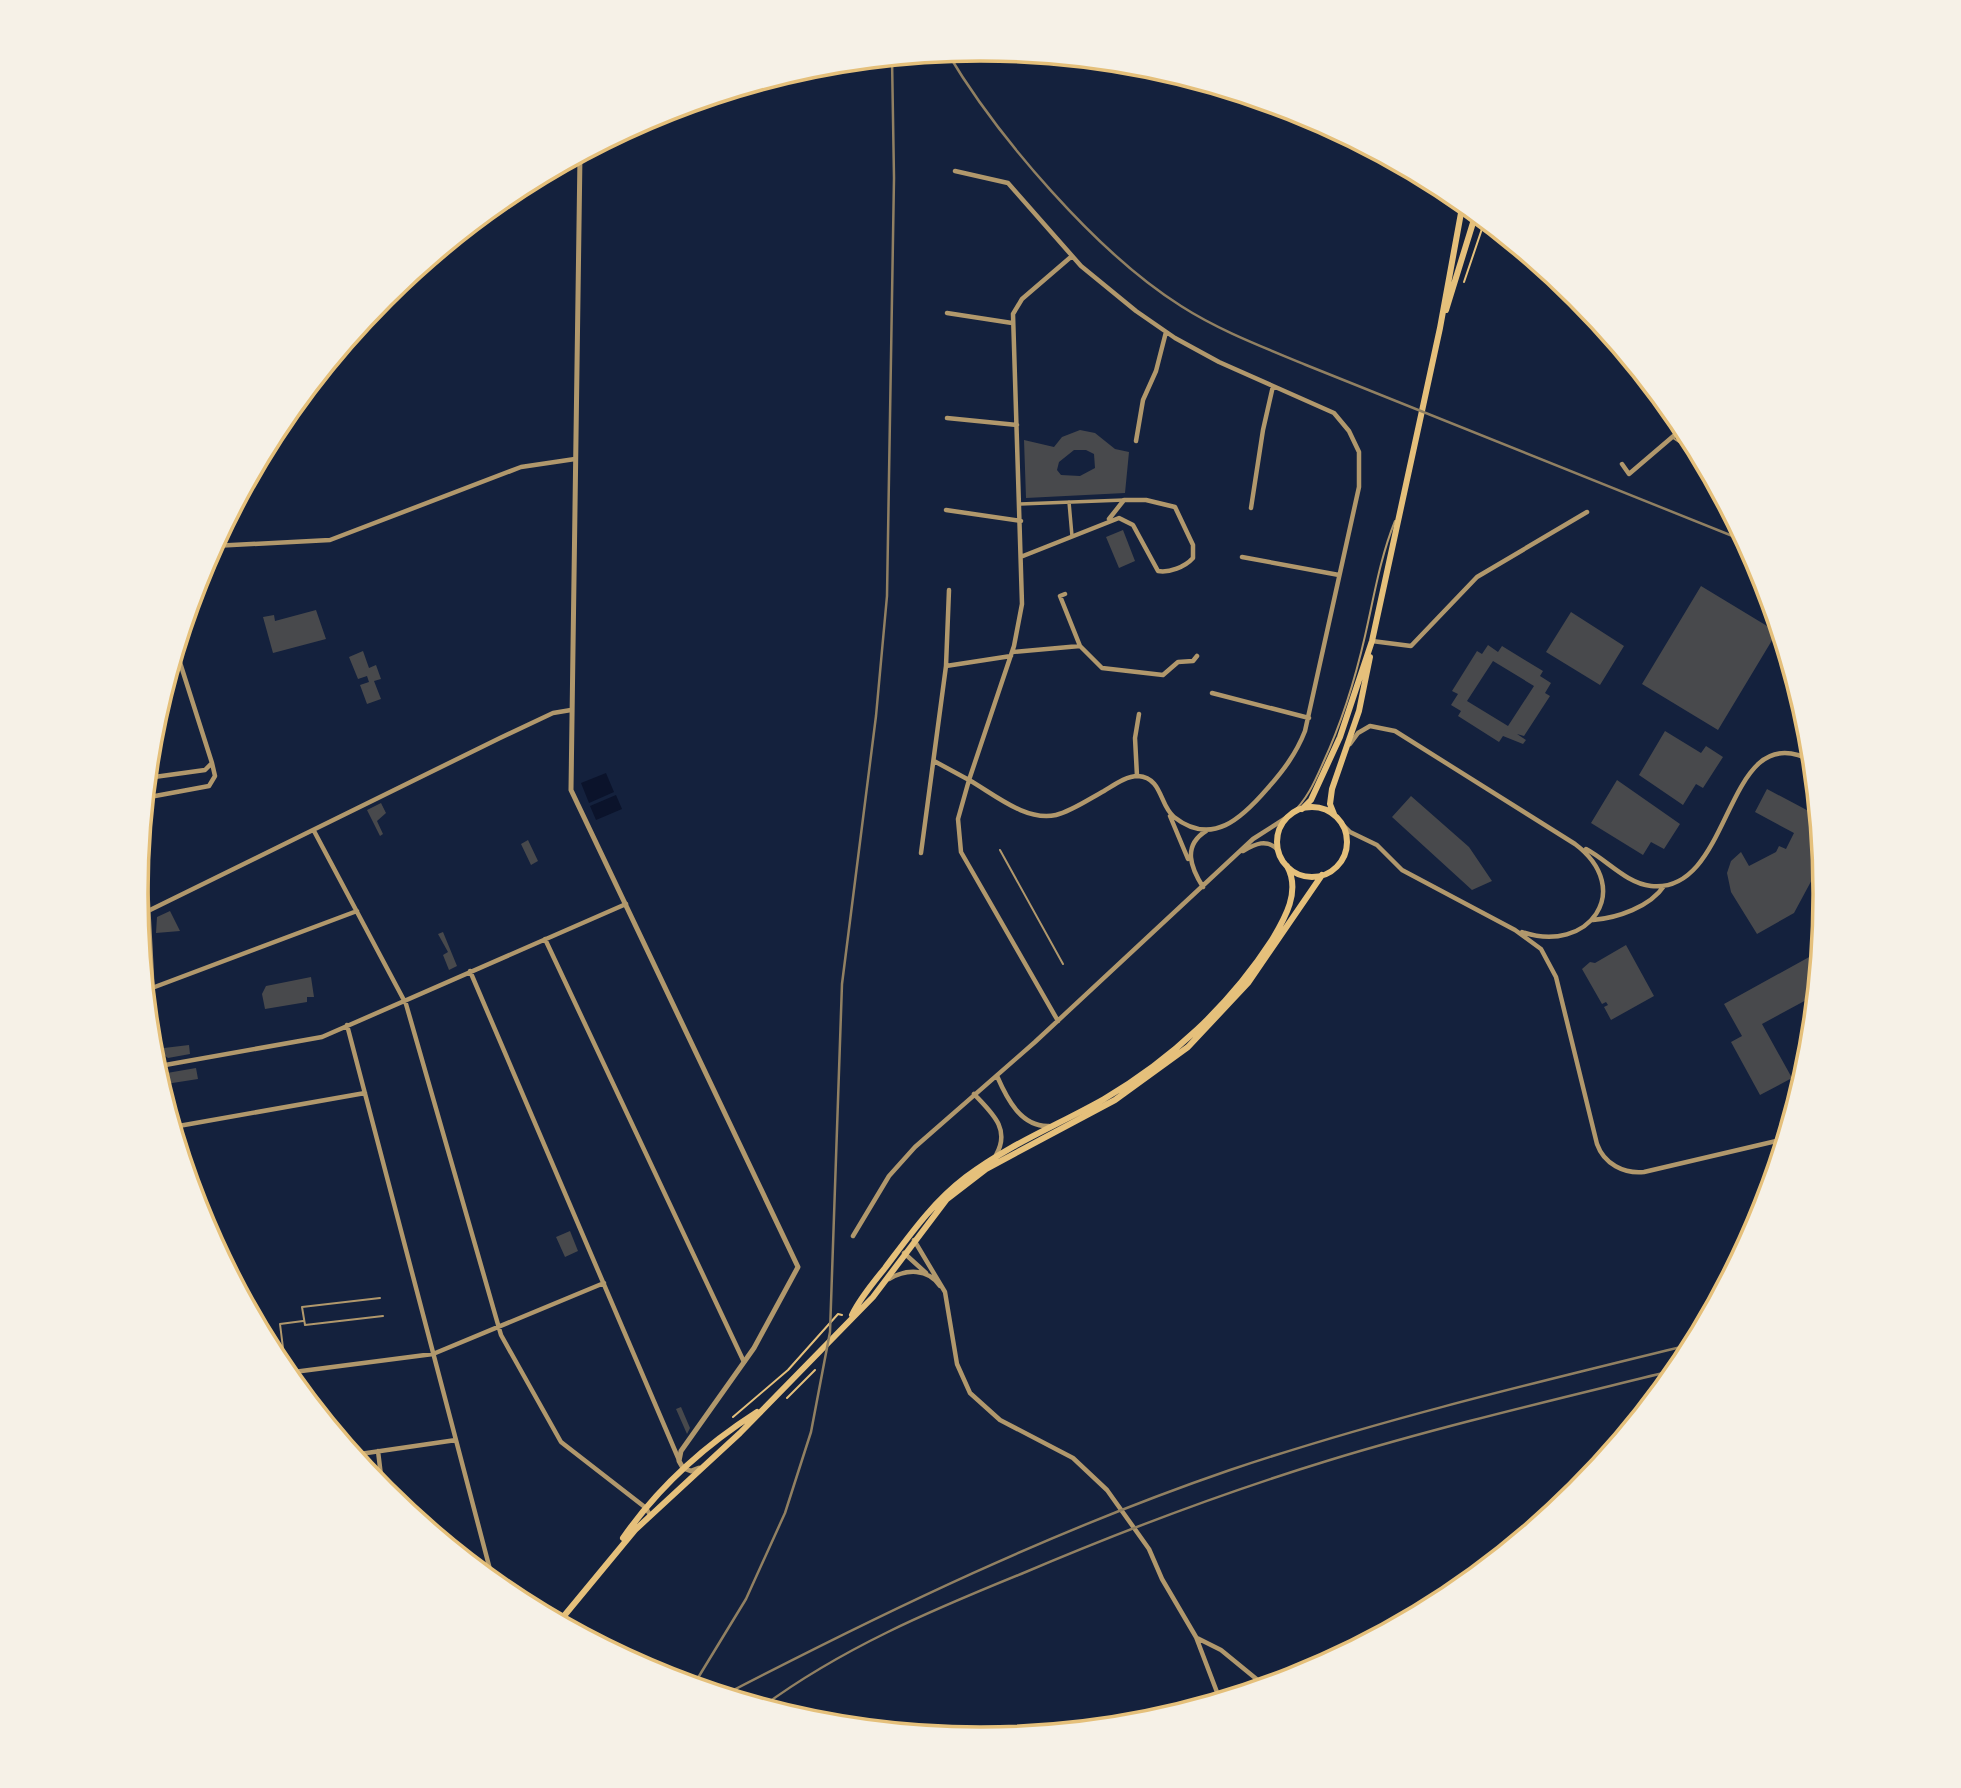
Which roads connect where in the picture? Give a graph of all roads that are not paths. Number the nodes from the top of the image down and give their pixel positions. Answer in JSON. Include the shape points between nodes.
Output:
{"nodes":[{"id":1,"x":580,"y":164,"type":"edge"},
{"id":2,"x":954,"y":171,"type":"dead end"},
{"id":3,"x":1461,"y":214,"type":"edge"},
{"id":4,"x":1473,"y":223,"type":"edge"},
{"id":5,"x":1072,"y":256,"type":"junction"},
{"id":6,"x":947,"y":313,"type":"dead end"},
{"id":7,"x":1012,"y":323,"type":"junction"},
{"id":8,"x":1440,"y":328,"type":"junction"},
{"id":9,"x":1166,"y":332,"type":"junction"},
{"id":10,"x":1273,"y":386,"type":"junction"},
{"id":11,"x":947,"y":418,"type":"dead end"},
{"id":12,"x":1017,"y":425,"type":"junction"},
{"id":13,"x":1675,"y":435,"type":"edge"},
{"id":14,"x":1672,"y":438,"type":"junction"},
{"id":15,"x":1136,"y":441,"type":"dead end"},
{"id":16,"x":1679,"y":442,"type":"dead end"},
{"id":17,"x":576,"y":459,"type":"junction"},
{"id":18,"x":1622,"y":464,"type":"dead end"},
{"id":19,"x":1124,"y":500,"type":"junction"},
{"id":20,"x":1069,"y":502,"type":"junction"},
{"id":21,"x":1020,"y":505,"type":"junction"},
{"id":22,"x":1401,"y":507,"type":"junction"},
{"id":23,"x":1251,"y":508,"type":"dead end"},
{"id":24,"x":946,"y":510,"type":"dead end"},
{"id":25,"x":1587,"y":512,"type":"dead end"},
{"id":26,"x":1109,"y":519,"type":"junction"},
{"id":27,"x":1021,"y":521,"type":"junction"},
{"id":28,"x":1072,"y":536,"type":"junction"},
{"id":29,"x":225,"y":545,"type":"edge"},
{"id":30,"x":1023,"y":556,"type":"junction"},
{"id":31,"x":1242,"y":557,"type":"dead end"},
{"id":32,"x":1339,"y":575,"type":"junction"},
{"id":33,"x":949,"y":590,"type":"dead end"},
{"id":34,"x":1065,"y":594,"type":"dead end"},
{"id":35,"x":1372,"y":641,"type":"junction"},
{"id":36,"x":1080,"y":646,"type":"junction"},
{"id":37,"x":1011,"y":654,"type":"junction"},
{"id":38,"x":1197,"y":656,"type":"dead end"},
{"id":39,"x":180,"y":664,"type":"edge"},
{"id":40,"x":946,"y":666,"type":"junction"},
{"id":41,"x":1212,"y":693,"type":"dead end"},
{"id":42,"x":571,"y":709,"type":"junction"},
{"id":43,"x":1139,"y":714,"type":"dead end"},
{"id":44,"x":1309,"y":718,"type":"junction"},
{"id":45,"x":1346,"y":750,"type":"junction"},
{"id":46,"x":1801,"y":755,"type":"edge"},
{"id":47,"x":934,"y":761,"type":"junction"},
{"id":48,"x":212,"y":763,"type":"junction"},
{"id":49,"x":1137,"y":776,"type":"junction"},
{"id":50,"x":156,"y":777,"type":"edge"},
{"id":51,"x":969,"y":780,"type":"junction"},
{"id":52,"x":155,"y":796,"type":"dead end"},
{"id":53,"x":1302,"y":809,"type":"junction"},
{"id":54,"x":1168,"y":812,"type":"junction"},
{"id":55,"x":1291,"y":815,"type":"junction"},
{"id":56,"x":1338,"y":820,"type":"junction"},
{"id":57,"x":314,"y":831,"type":"junction"},
{"id":58,"x":1208,"y":831,"type":"junction"},
{"id":59,"x":1576,"y":844,"type":"junction"},
{"id":60,"x":1000,"y":850,"type":"dead end"},
{"id":61,"x":1278,"y":850,"type":"junction"},
{"id":62,"x":921,"y":853,"type":"dead end"},
{"id":63,"x":1237,"y":855,"type":"junction"},
{"id":64,"x":1190,"y":864,"type":"junction"},
{"id":65,"x":1287,"y":866,"type":"junction"},
{"id":66,"x":1322,"y":875,"type":"junction"},
{"id":67,"x":1665,"y":886,"type":"junction"},
{"id":68,"x":1203,"y":887,"type":"junction"},
{"id":69,"x":148,"y":897,"type":"edge"},
{"id":70,"x":627,"y":903,"type":"junction"},
{"id":71,"x":149,"y":911,"type":"junction"},
{"id":72,"x":357,"y":911,"type":"junction"},
{"id":73,"x":1593,"y":920,"type":"junction"},
{"id":74,"x":149,"y":921,"type":"edge"},
{"id":75,"x":1515,"y":930,"type":"junction"},
{"id":76,"x":545,"y":939,"type":"junction"},
{"id":77,"x":1063,"y":964,"type":"dead end"},
{"id":78,"x":470,"y":971,"type":"junction"},
{"id":79,"x":154,"y":987,"type":"edge"},
{"id":80,"x":404,"y":1000,"type":"junction"},
{"id":81,"x":1058,"y":1021,"type":"junction"},
{"id":82,"x":347,"y":1025,"type":"junction"},
{"id":83,"x":166,"y":1065,"type":"edge"},
{"id":84,"x":997,"y":1076,"type":"junction"},
{"id":85,"x":365,"y":1093,"type":"junction"},
{"id":86,"x":974,"y":1094,"type":"junction"},
{"id":87,"x":1054,"y":1125,"type":"junction"},
{"id":88,"x":181,"y":1126,"type":"edge"},
{"id":89,"x":1775,"y":1141,"type":"edge"},
{"id":90,"x":995,"y":1157,"type":"junction"},
{"id":91,"x":909,"y":1235,"type":"junction"},
{"id":92,"x":853,"y":1236,"type":"dead end"},
{"id":93,"x":915,"y":1241,"type":"junction"},
{"id":94,"x":904,"y":1242,"type":"junction"},
{"id":95,"x":905,"y":1256,"type":"junction"},
{"id":96,"x":931,"y":1276,"type":"junction"},
{"id":97,"x":888,"y":1280,"type":"junction"},
{"id":98,"x":604,"y":1283,"type":"junction"},
{"id":99,"x":945,"y":1292,"type":"junction"},
{"id":100,"x":380,"y":1298,"type":"dead end"},
{"id":101,"x":383,"y":1316,"type":"dead end"},
{"id":102,"x":851,"y":1317,"type":"junction"},
{"id":103,"x":304,"y":1321,"type":"junction"},
{"id":104,"x":498,"y":1328,"type":"junction"},
{"id":105,"x":283,"y":1349,"type":"edge"},
{"id":106,"x":433,"y":1354,"type":"junction"},
{"id":107,"x":744,"y":1362,"type":"junction"},
{"id":108,"x":298,"y":1371,"type":"edge"},
{"id":109,"x":768,"y":1405,"type":"junction"},
{"id":110,"x":456,"y":1440,"type":"junction"},
{"id":111,"x":378,"y":1451,"type":"junction"},
{"id":112,"x":364,"y":1453,"type":"edge"},
{"id":113,"x":681,"y":1464,"type":"junction"},
{"id":114,"x":699,"y":1468,"type":"junction"},
{"id":115,"x":380,"y":1471,"type":"edge"},
{"id":116,"x":646,"y":1508,"type":"junction"},
{"id":117,"x":650,"y":1515,"type":"junction"},
{"id":118,"x":613,"y":1554,"type":"junction"},
{"id":119,"x":489,"y":1566,"type":"edge"},
{"id":120,"x":564,"y":1615,"type":"edge"},
{"id":121,"x":1196,"y":1637,"type":"junction"},
{"id":122,"x":1257,"y":1679,"type":"edge"},
{"id":123,"x":1217,"y":1692,"type":"edge"}],
"edges":[{"from":1,"to":17,"type":"street"},
{"from":2,"to":5,"type":"street","via":[[1008,183]]},
{"from":3,"to":8,"type":"main road"},
{"from":4,"to":8,"type":"main road"},
{"from":5,"to":7,"type":"street","via":[[1017,305]]},
{"from":5,"to":9,"type":"street","via":[[1114,295]]},
{"from":6,"to":7,"type":"street"},
{"from":7,"to":12,"type":"street"},
{"from":8,"to":22,"type":"main road"},
{"from":9,"to":10,"type":"street"},
{"from":9,"to":15,"type":"street","via":[[1143,400]]},
{"from":10,"to":23,"type":"street"},
{"from":10,"to":32,"type":"street","via":[[1326,407],[1344,424],[1356,445],[1361,478]]},
{"from":11,"to":12,"type":"street"},
{"from":12,"to":21,"type":"street"},
{"from":13,"to":14,"type":"street"},
{"from":14,"to":16,"type":"lane"},
{"from":14,"to":18,"type":"street","via":[[1629,474]]},
{"from":17,"to":29,"type":"street","via":[[521,467],[330,540]]},
{"from":17,"to":42,"type":"street"},
{"from":19,"to":20,"type":"street"},
{"from":19,"to":26,"type":"street"},
{"from":19,"to":26,"type":"street","via":[[1175,508],[1192,545],[1191,561],[1157,571],[1131,523]]},
{"from":20,"to":21,"type":"street"},
{"from":20,"to":28,"type":"street"},
{"from":21,"to":27,"type":"street"},
{"from":22,"to":35,"type":"main road"},
{"from":22,"to":55,"type":"lane","via":[[1385,548],[1342,716],[1318,774]]},
{"from":24,"to":27,"type":"street"},
{"from":25,"to":35,"type":"street","via":[[1477,577],[1411,646]]},
{"from":26,"to":28,"type":"street"},
{"from":27,"to":30,"type":"street"},
{"from":28,"to":30,"type":"street"},
{"from":30,"to":37,"type":"street","via":[[1023,604]]},
{"from":31,"to":32,"type":"street"},
{"from":32,"to":44,"type":"street"},
{"from":33,"to":40,"type":"street"},
{"from":34,"to":36,"type":"street","via":[[1060,596]]},
{"from":35,"to":45,"type":"main road","via":[[1366,684]]},
{"from":35,"to":53,"type":"main road","via":[[1340,737],[1316,790]]},
{"from":36,"to":37,"type":"street"},
{"from":36,"to":38,"type":"street","via":[[1102,668],[1163,675],[1178,662],[1193,662]]},
{"from":37,"to":40,"type":"street"},
{"from":37,"to":51,"type":"street"},
{"from":39,"to":48,"type":"street"},
{"from":40,"to":47,"type":"street"},
{"from":41,"to":44,"type":"street"},
{"from":42,"to":57,"type":"street","via":[[521,728]]},
{"from":42,"to":70,"type":"street","via":[[572,790]]},
{"from":43,"to":49,"type":"street"},
{"from":44,"to":58,"type":"street","via":[[1291,760],[1258,799],[1236,822]]},
{"from":45,"to":56,"type":"main road","via":[[1330,798]]},
{"from":45,"to":59,"type":"street","via":[[1364,729],[1391,729]]},
{"from":46,"to":67,"type":"street","via":[[1782,751],[1760,760],[1699,861],[1682,878]]},
{"from":47,"to":51,"type":"street"},
{"from":47,"to":62,"type":"street"},
{"from":48,"to":50,"type":"street","via":[[205,770]]},
{"from":48,"to":52,"type":"street","via":[[215,776],[209,786]]},
{"from":49,"to":51,"type":"street","via":[[1062,813],[1045,816],[1023,810]]},
{"from":49,"to":54,"type":"street","via":[[1156,785]]},
{"from":51,"to":81,"type":"street","via":[[958,818],[961,852]]},
{"from":53,"to":55,"type":"main road"},
{"from":53,"to":56,"type":"main road","via":[[1322,809]]},
{"from":54,"to":58,"type":"street","via":[[1193,828]]},
{"from":54,"to":64,"type":"street"},
{"from":55,"to":61,"type":"main road","via":[[1279,831]]},
{"from":55,"to":63,"type":"street"},
{"from":56,"to":66,"type":"main road","via":[[1346,838],[1344,854]]},
{"from":56,"to":75,"type":"street","via":[[1350,832],[1377,845],[1402,870]]},
{"from":57,"to":71,"type":"street"},
{"from":57,"to":72,"type":"street"},
{"from":58,"to":64,"type":"street","via":[[1193,845]]},
{"from":59,"to":67,"type":"street","via":[[1634,881]]},
{"from":59,"to":73,"type":"street","via":[[1594,859],[1603,875],[1602,902]]},
{"from":60,"to":77,"type":"lane"},
{"from":61,"to":63,"type":"street","via":[[1261,842]]},
{"from":61,"to":65,"type":"main road"},
{"from":63,"to":68,"type":"street"},
{"from":64,"to":68,"type":"street"},
{"from":65,"to":66,"type":"main road","via":[[1303,875]]},
{"from":65,"to":87,"type":"main road","via":[[1293,891],[1286,914],[1255,965],[1223,1004],[1143,1074]]},
{"from":66,"to":93,"type":"main road","via":[[1248,983],[1188,1047],[1115,1100],[975,1177],[938,1209]]},
{"from":67,"to":73,"type":"street","via":[[1656,897],[1632,909]]},
{"from":68,"to":81,"type":"street"},
{"from":69,"to":71,"type":"street"},
{"from":70,"to":76,"type":"street"},
{"from":70,"to":107,"type":"street","via":[[799,1267]]},
{"from":71,"to":74,"type":"street"},
{"from":72,"to":79,"type":"street"},
{"from":72,"to":80,"type":"street"},
{"from":73,"to":75,"type":"street","via":[[1559,938]]},
{"from":75,"to":89,"type":"street","via":[[1541,949],[1553,968],[1597,1144],[1609,1162],[1630,1172],[1644,1172]]},
{"from":76,"to":78,"type":"street"},
{"from":76,"to":107,"type":"street"},
{"from":78,"to":80,"type":"street"},
{"from":78,"to":98,"type":"street"},
{"from":80,"to":82,"type":"street"},
{"from":80,"to":104,"type":"street"},
{"from":81,"to":84,"type":"street"},
{"from":82,"to":83,"type":"street","via":[[309,1040]]},
{"from":82,"to":85,"type":"street"},
{"from":84,"to":86,"type":"street"},
{"from":84,"to":87,"type":"street","via":[[1025,1119],[1034,1125]]},
{"from":85,"to":88,"type":"street"},
{"from":85,"to":106,"type":"street"},
{"from":86,"to":90,"type":"street","via":[[1002,1128],[1003,1139]]},
{"from":86,"to":92,"type":"street","via":[[894,1169]]},
{"from":87,"to":90,"type":"main road"},
{"from":90,"to":91,"type":"main road","via":[[942,1198]]},
{"from":91,"to":93,"type":"street"},
{"from":91,"to":94,"type":"main road"},
{"from":93,"to":95,"type":"main road"},
{"from":93,"to":99,"type":"street"},
{"from":94,"to":95,"type":"street"},
{"from":94,"to":102,"type":"main road"},
{"from":95,"to":96,"type":"street"},
{"from":95,"to":97,"type":"main road"},
{"from":96,"to":97,"type":"street","via":[[910,1272]]},
{"from":96,"to":99,"type":"street"},
{"from":97,"to":102,"type":"main road"},
{"from":98,"to":104,"type":"street"},
{"from":98,"to":113,"type":"street"},
{"from":99,"to":121,"type":"street","via":[[957,1364],[975,1398],[1000,1420],[1073,1458],[1099,1481],[1141,1537]]},
{"from":100,"to":103,"type":"lane","via":[[303,1307]]},
{"from":101,"to":103,"type":"lane","via":[[305,1325]]},
{"from":102,"to":109,"type":"main road"},
{"from":103,"to":105,"type":"lane","via":[[280,1324]]},
{"from":104,"to":106,"type":"street"},
{"from":104,"to":116,"type":"street","via":[[561,1442]]},
{"from":106,"to":108,"type":"street"},
{"from":106,"to":110,"type":"street"},
{"from":107,"to":113,"type":"street","via":[[681,1451]]},
{"from":109,"to":113,"type":"main road"},
{"from":109,"to":114,"type":"main road"},
{"from":110,"to":111,"type":"street"},
{"from":110,"to":119,"type":"street"},
{"from":111,"to":112,"type":"street"},
{"from":111,"to":115,"type":"street"},
{"from":113,"to":114,"type":"street"},
{"from":113,"to":116,"type":"main road"},
{"from":114,"to":117,"type":"main road"},
{"from":116,"to":117,"type":"street"},
{"from":116,"to":118,"type":"main road"},
{"from":117,"to":118,"type":"main road"},
{"from":118,"to":120,"type":"main road"},
{"from":121,"to":122,"type":"street","via":[[1221,1650]]},
{"from":121,"to":123,"type":"street"}]}
